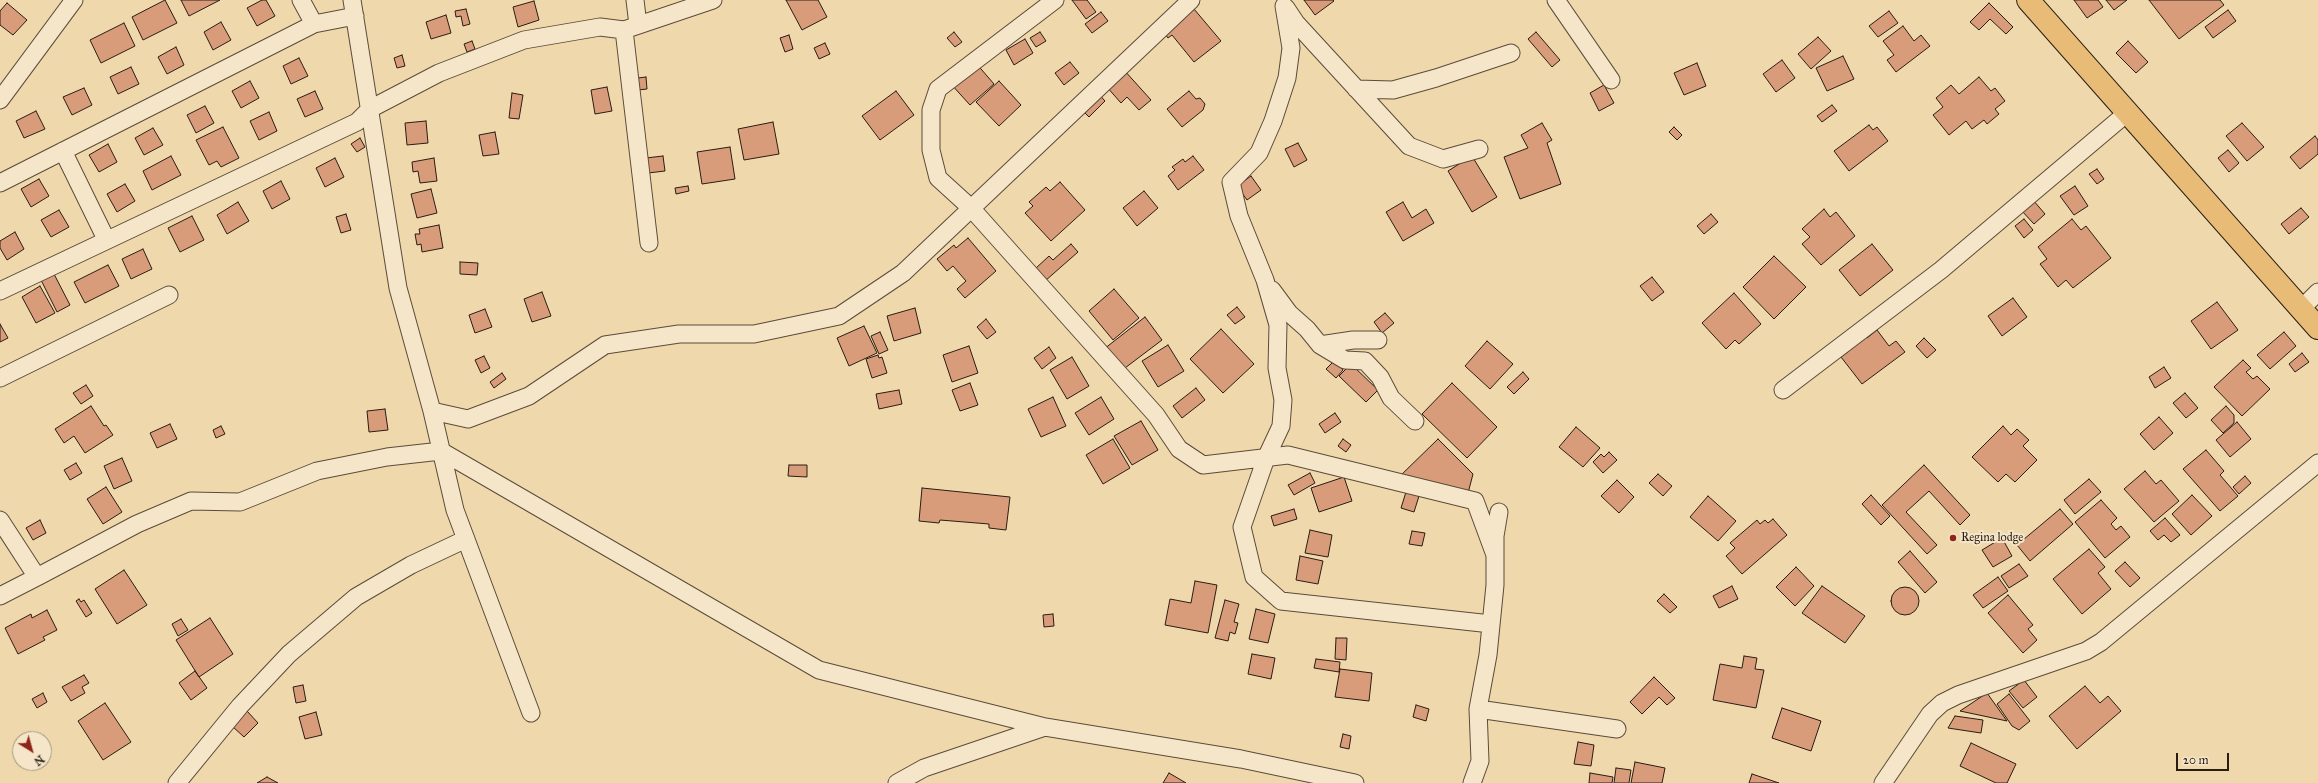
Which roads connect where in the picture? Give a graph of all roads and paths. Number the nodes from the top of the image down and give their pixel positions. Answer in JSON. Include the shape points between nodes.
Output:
{"nodes":[{"id":1,"x":74,"y":0,"type":"edge"},
{"id":2,"x":301,"y":0,"type":"edge"},
{"id":3,"x":634,"y":0,"type":"edge"},
{"id":4,"x":713,"y":0,"type":"edge"},
{"id":5,"x":1055,"y":0,"type":"edge"},
{"id":6,"x":1191,"y":0,"type":"edge"},
{"id":7,"x":1556,"y":0,"type":"edge"},
{"id":8,"x":2028,"y":0,"type":"edge"},
{"id":9,"x":1282,"y":3,"type":"edge"},
{"id":10,"x":353,"y":8,"type":"edge"},
{"id":11,"x":314,"y":24,"type":"junction"},
{"id":12,"x":631,"y":27,"type":"junction"},
{"id":13,"x":1511,"y":53,"type":"dead end"},
{"id":14,"x":1612,"y":80,"type":"dead end"},
{"id":15,"x":1356,"y":89,"type":"junction"},
{"id":16,"x":0,"y":100,"type":"edge"},
{"id":17,"x":370,"y":109,"type":"junction"},
{"id":18,"x":2127,"y":112,"type":"junction"},
{"id":19,"x":1479,"y":149,"type":"dead end"},
{"id":20,"x":63,"y":151,"type":"junction"},
{"id":21,"x":0,"y":183,"type":"edge"},
{"id":22,"x":971,"y":208,"type":"junction"},
{"id":23,"x":106,"y":239,"type":"junction"},
{"id":24,"x":649,"y":243,"type":"dead end"},
{"id":25,"x":1265,"y":280,"type":"junction"},
{"id":26,"x":0,"y":291,"type":"edge"},
{"id":27,"x":2318,"y":292,"type":"edge"},
{"id":28,"x":169,"y":295,"type":"dead end"},
{"id":29,"x":2301,"y":308,"type":"junction"},
{"id":30,"x":2318,"y":328,"type":"edge"},
{"id":31,"x":1378,"y":340,"type":"dead end"},
{"id":32,"x":1320,"y":345,"type":"junction"},
{"id":33,"x":0,"y":378,"type":"edge"},
{"id":34,"x":1783,"y":390,"type":"dead end"},
{"id":35,"x":432,"y":411,"type":"junction"},
{"id":36,"x":1415,"y":421,"type":"dead end"},
{"id":37,"x":441,"y":451,"type":"junction"},
{"id":38,"x":1266,"y":458,"type":"junction"},
{"id":39,"x":2318,"y":463,"type":"edge"},
{"id":40,"x":1499,"y":512,"type":"dead end"},
{"id":41,"x":0,"y":520,"type":"edge"},
{"id":42,"x":466,"y":539,"type":"junction"},
{"id":43,"x":1495,"y":555,"type":"junction"},
{"id":44,"x":37,"y":577,"type":"junction"},
{"id":45,"x":0,"y":596,"type":"edge"},
{"id":46,"x":1491,"y":624,"type":"junction"},
{"id":47,"x":1478,"y":709,"type":"junction"},
{"id":48,"x":531,"y":713,"type":"dead end"},
{"id":49,"x":1045,"y":727,"type":"junction"},
{"id":50,"x":1617,"y":729,"type":"dead end"},
{"id":51,"x":177,"y":783,"type":"edge"},
{"id":52,"x":896,"y":783,"type":"edge"},
{"id":53,"x":1355,"y":783,"type":"edge"},
{"id":54,"x":1472,"y":783,"type":"edge"},
{"id":55,"x":1883,"y":783,"type":"edge"}],
"edges":[{"from":1,"to":16,"type":"street"},
{"from":2,"to":11,"type":"street"},
{"from":3,"to":12,"type":"street"},
{"from":4,"to":12,"type":"street"},
{"from":5,"to":22,"type":"street","via":[[938,89],[931,110],[931,150],[938,178]]},
{"from":6,"to":22,"type":"street"},
{"from":7,"to":14,"type":"street"},
{"from":8,"to":18,"type":"main road"},
{"from":9,"to":15,"type":"street","via":[[1296,23]]},
{"from":9,"to":25,"type":"street","via":[[1291,48],[1286,78],[1273,121],[1259,154],[1231,182],[1239,216]]},
{"from":10,"to":11,"type":"street"},
{"from":10,"to":17,"type":"street"},
{"from":11,"to":20,"type":"street"},
{"from":12,"to":17,"type":"street","via":[[600,26],[524,40],[439,73]]},
{"from":12,"to":24,"type":"street"},
{"from":13,"to":15,"type":"street","via":[[1393,90]]},
{"from":15,"to":19,"type":"street","via":[[1409,146],[1443,159]]},
{"from":17,"to":23,"type":"street","via":[[357,122]]},
{"from":17,"to":35,"type":"street","via":[[398,288]]},
{"from":18,"to":29,"type":"main road"},
{"from":18,"to":34,"type":"street","via":[[1941,270]]},
{"from":20,"to":21,"type":"street"},
{"from":20,"to":23,"type":"street"},
{"from":22,"to":35,"type":"street","via":[[903,273],[839,316],[754,334],[679,334],[605,345],[529,396],[468,419]]},
{"from":22,"to":38,"type":"street","via":[[1156,415],[1179,449],[1203,465]]},
{"from":23,"to":26,"type":"street"},
{"from":25,"to":32,"type":"street","via":[[1289,313]]},
{"from":25,"to":38,"type":"street","via":[[1278,325],[1277,368],[1283,400],[1280,426]]},
{"from":27,"to":29,"type":"street"},
{"from":28,"to":33,"type":"street"},
{"from":29,"to":30,"type":"main road"},
{"from":31,"to":32,"type":"street","via":[[1353,340]]},
{"from":32,"to":36,"type":"street","via":[[1345,360],[1365,361],[1380,377],[1391,398]]},
{"from":35,"to":37,"type":"street"},
{"from":37,"to":42,"type":"street","via":[[455,510]]},
{"from":37,"to":44,"type":"street","via":[[387,457],[317,471],[240,502],[191,501],[137,524]]},
{"from":37,"to":49,"type":"street","via":[[819,670]]},
{"from":38,"to":43,"type":"street","via":[[1288,455],[1475,501]]},
{"from":38,"to":46,"type":"street","via":[[1242,527],[1254,577],[1281,601]]},
{"from":39,"to":55,"type":"street","via":[[2101,642],[2086,651],[1942,703],[1930,714]]},
{"from":40,"to":43,"type":"street"},
{"from":41,"to":44,"type":"street"},
{"from":42,"to":48,"type":"street"},
{"from":42,"to":51,"type":"street","via":[[411,565],[356,597],[290,654],[240,706]]},
{"from":43,"to":46,"type":"street"},
{"from":44,"to":45,"type":"street"},
{"from":46,"to":47,"type":"street"},
{"from":47,"to":50,"type":"street"},
{"from":47,"to":54,"type":"street","via":[[1480,761]]},
{"from":49,"to":52,"type":"street","via":[[924,768]]},
{"from":49,"to":53,"type":"street","via":[[1241,759]]}]}
